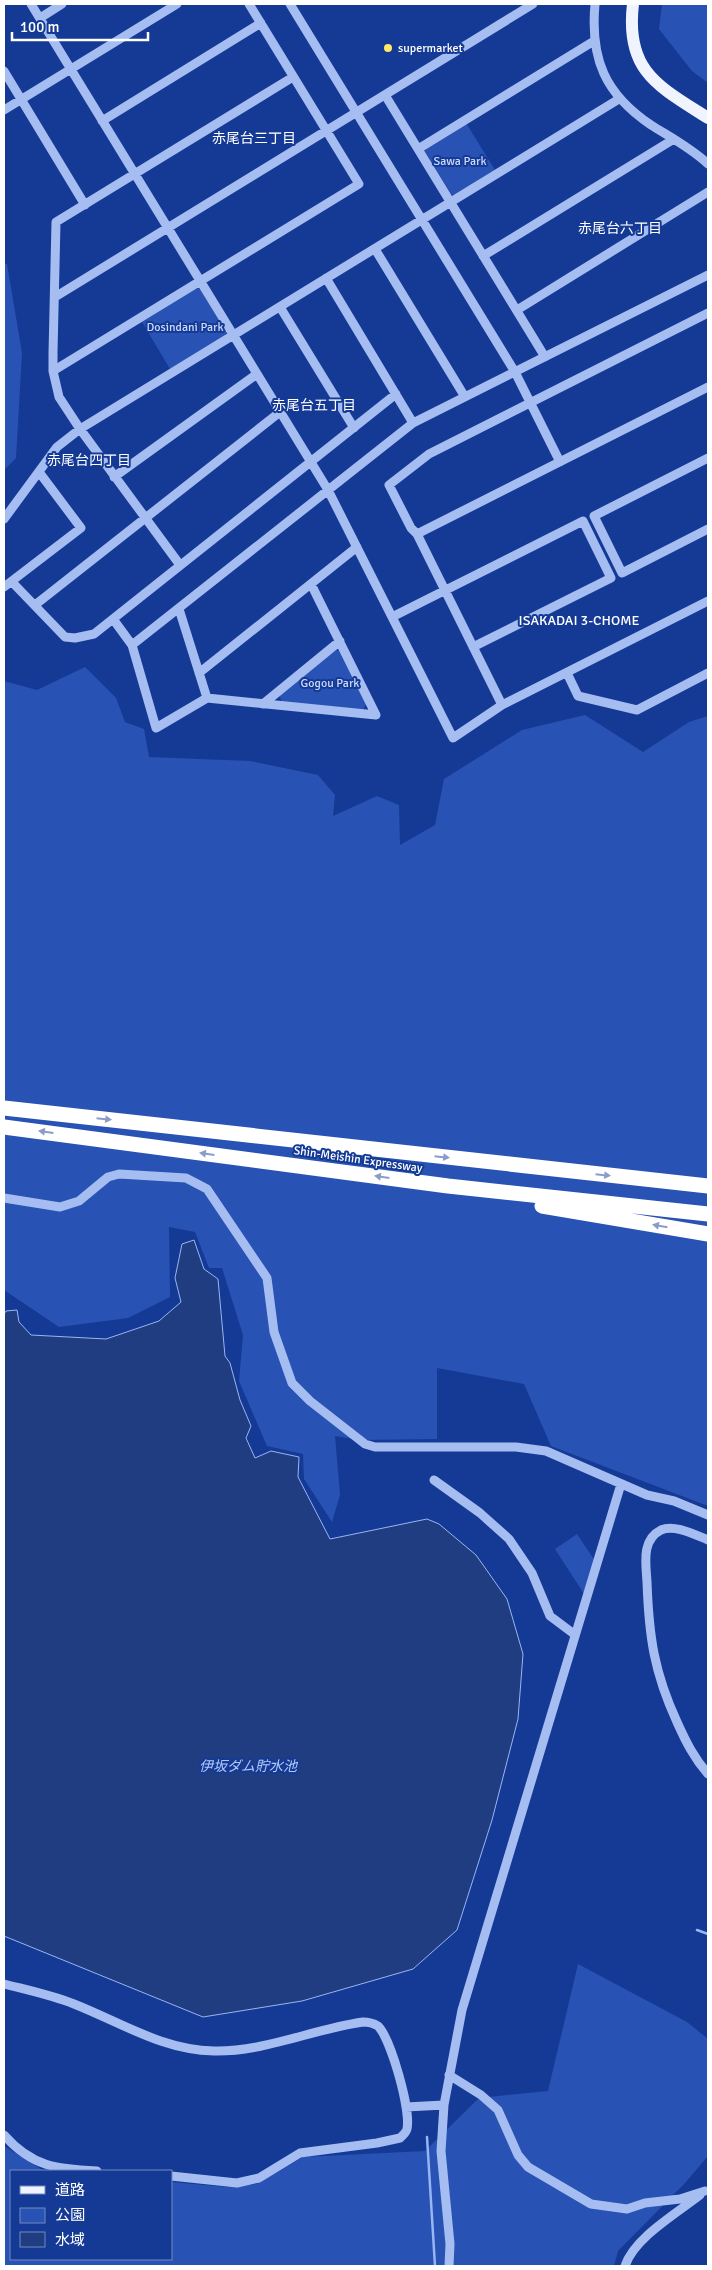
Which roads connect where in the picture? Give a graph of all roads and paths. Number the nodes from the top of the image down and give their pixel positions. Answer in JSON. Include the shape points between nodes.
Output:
{"nodes":[{"id":1,"x":31,"y":4,"type":"edge"},
{"id":2,"x":62,"y":4,"type":"edge"},
{"id":3,"x":177,"y":4,"type":"edge"},
{"id":4,"x":249,"y":4,"type":"edge"},
{"id":5,"x":290,"y":4,"type":"edge"},
{"id":6,"x":533,"y":4,"type":"edge"},
{"id":7,"x":594,"y":4,"type":"edge"},
{"id":8,"x":633,"y":4,"type":"edge"},
{"id":9,"x":40,"y":18,"type":"junction"},
{"id":10,"x":261,"y":23,"type":"junction"},
{"id":11,"x":594,"y":41,"type":"junction"},
{"id":12,"x":70,"y":69,"type":"junction"},
{"id":13,"x":4,"y":71,"type":"edge"},
{"id":14,"x":294,"y":77,"type":"junction"},
{"id":15,"x":385,"y":95,"type":"junction"},
{"id":16,"x":619,"y":98,"type":"junction"},
{"id":17,"x":21,"y":99,"type":"junction"},
{"id":18,"x":4,"y":110,"type":"edge"},
{"id":19,"x":356,"y":112,"type":"junction"},
{"id":20,"x":708,"y":118,"type":"edge"},
{"id":21,"x":102,"y":121,"type":"junction"},
{"id":22,"x":326,"y":131,"type":"junction"},
{"id":23,"x":674,"y":139,"type":"junction"},
{"id":24,"x":418,"y":149,"type":"junction"},
{"id":25,"x":708,"y":164,"type":"edge"},
{"id":26,"x":135,"y":174,"type":"junction"},
{"id":27,"x":708,"y":192,"type":"edge"},
{"id":28,"x":450,"y":202,"type":"junction"},
{"id":29,"x":85,"y":205,"type":"junction"},
{"id":30,"x":422,"y":220,"type":"junction"},
{"id":31,"x":168,"y":228,"type":"junction"},
{"id":32,"x":374,"y":249,"type":"junction"},
{"id":33,"x":484,"y":256,"type":"junction"},
{"id":34,"x":708,"y":275,"type":"edge"},
{"id":35,"x":326,"y":278,"type":"junction"},
{"id":36,"x":200,"y":281,"type":"junction"},
{"id":37,"x":55,"y":297,"type":"junction"},
{"id":38,"x":280,"y":307,"type":"junction"},
{"id":39,"x":516,"y":310,"type":"junction"},
{"id":40,"x":708,"y":313,"type":"edge"},
{"id":41,"x":233,"y":336,"type":"junction"},
{"id":42,"x":545,"y":357,"type":"junction"},
{"id":43,"x":54,"y":371,"type":"junction"},
{"id":44,"x":515,"y":372,"type":"junction"},
{"id":45,"x":257,"y":374,"type":"junction"},
{"id":46,"x":708,"y":387,"type":"edge"},
{"id":47,"x":396,"y":394,"type":"junction"},
{"id":48,"x":465,"y":397,"type":"junction"},
{"id":49,"x":530,"y":402,"type":"junction"},
{"id":50,"x":280,"y":412,"type":"junction"},
{"id":51,"x":413,"y":423,"type":"junction"},
{"id":52,"x":354,"y":428,"type":"junction"},
{"id":53,"x":80,"y":430,"type":"junction"},
{"id":54,"x":708,"y":458,"type":"edge"},
{"id":55,"x":311,"y":462,"type":"junction"},
{"id":56,"x":560,"y":462,"type":"junction"},
{"id":57,"x":39,"y":472,"type":"junction"},
{"id":58,"x":114,"y":477,"type":"junction"},
{"id":59,"x":328,"y":490,"type":"junction"},
{"id":60,"x":146,"y":518,"type":"junction"},
{"id":61,"x":4,"y":519,"type":"edge"},
{"id":62,"x":708,"y":530,"type":"edge"},
{"id":63,"x":417,"y":534,"type":"junction"},
{"id":64,"x":357,"y":547,"type":"junction"},
{"id":65,"x":180,"y":565,"type":"junction"},
{"id":66,"x":12,"y":582,"type":"junction"},
{"id":67,"x":311,"y":584,"type":"junction"},
{"id":68,"x":4,"y":587,"type":"edge"},
{"id":69,"x":445,"y":592,"type":"junction"},
{"id":70,"x":708,"y":601,"type":"edge"},
{"id":71,"x":34,"y":605,"type":"junction"},
{"id":72,"x":179,"y":608,"type":"junction"},
{"id":73,"x":392,"y":617,"type":"junction"},
{"id":74,"x":113,"y":619,"type":"junction"},
{"id":75,"x":340,"y":641,"type":"junction"},
{"id":76,"x":132,"y":645,"type":"junction"},
{"id":77,"x":473,"y":647,"type":"junction"},
{"id":78,"x":567,"y":672,"type":"junction"},
{"id":79,"x":199,"y":673,"type":"junction"},
{"id":80,"x":708,"y":673,"type":"edge"},
{"id":81,"x":207,"y":698,"type":"junction"},
{"id":82,"x":263,"y":704,"type":"junction"},
{"id":83,"x":502,"y":705,"type":"junction"},
{"id":84,"x":4,"y":1108,"type":"edge"},
{"id":85,"x":4,"y":1126,"type":"edge"},
{"id":86,"x":448,"y":1186,"type":"junction"},
{"id":87,"x":708,"y":1186,"type":"edge"},
{"id":88,"x":4,"y":1198,"type":"edge"},
{"id":89,"x":708,"y":1214,"type":"edge"},
{"id":90,"x":708,"y":1234,"type":"edge"},
{"id":91,"x":434,"y":1480,"type":"dead end"},
{"id":92,"x":621,"y":1484,"type":"junction"},
{"id":93,"x":708,"y":1515,"type":"edge"},
{"id":94,"x":708,"y":1540,"type":"edge"},
{"id":95,"x":574,"y":1634,"type":"junction"},
{"id":96,"x":708,"y":1774,"type":"edge"},
{"id":97,"x":4,"y":1984,"type":"edge"},
{"id":98,"x":449,"y":2075,"type":"junction"},
{"id":99,"x":444,"y":2105,"type":"junction"},
{"id":100,"x":406,"y":2107,"type":"junction"},
{"id":101,"x":4,"y":2135,"type":"edge"},
{"id":102,"x":85,"y":2170,"type":"edge"},
{"id":103,"x":172,"y":2176,"type":"edge"},
{"id":104,"x":706,"y":2189,"type":"edge"},
{"id":105,"x":449,"y":2266,"type":"edge"},
{"id":106,"x":625,"y":2266,"type":"edge"}],
"edges":[{"from":1,"to":9,"type":"street"},
{"from":2,"to":9,"type":"street"},
{"from":3,"to":12,"type":"street"},
{"from":4,"to":10,"type":"street"},
{"from":5,"to":19,"type":"street"},
{"from":6,"to":15,"type":"street"},
{"from":7,"to":11,"type":"street"},
{"from":8,"to":20,"type":"main road","via":[[631,41],[639,62],[658,84]]},
{"from":9,"to":12,"type":"street"},
{"from":10,"to":14,"type":"street"},
{"from":10,"to":21,"type":"street"},
{"from":11,"to":16,"type":"street","via":[[601,70]]},
{"from":11,"to":24,"type":"street"},
{"from":12,"to":17,"type":"street"},
{"from":12,"to":21,"type":"street"},
{"from":13,"to":17,"type":"street"},
{"from":14,"to":22,"type":"street"},
{"from":14,"to":26,"type":"street"},
{"from":15,"to":19,"type":"street"},
{"from":15,"to":24,"type":"street"},
{"from":16,"to":23,"type":"street"},
{"from":16,"to":28,"type":"street"},
{"from":17,"to":18,"type":"street"},
{"from":17,"to":29,"type":"street"},
{"from":19,"to":22,"type":"street"},
{"from":19,"to":30,"type":"street"},
{"from":21,"to":26,"type":"street"},
{"from":22,"to":31,"type":"street"},
{"from":22,"to":36,"type":"street","via":[[360,184]]},
{"from":23,"to":25,"type":"street"},
{"from":23,"to":33,"type":"street"},
{"from":24,"to":28,"type":"street"},
{"from":26,"to":29,"type":"street"},
{"from":26,"to":31,"type":"street"},
{"from":27,"to":39,"type":"street"},
{"from":28,"to":30,"type":"street"},
{"from":28,"to":33,"type":"street"},
{"from":29,"to":37,"type":"street","via":[[56,222]]},
{"from":30,"to":32,"type":"street"},
{"from":30,"to":44,"type":"street"},
{"from":31,"to":36,"type":"street"},
{"from":31,"to":37,"type":"street"},
{"from":32,"to":35,"type":"street"},
{"from":32,"to":48,"type":"street"},
{"from":33,"to":39,"type":"street"},
{"from":34,"to":42,"type":"street"},
{"from":35,"to":38,"type":"street"},
{"from":35,"to":47,"type":"street"},
{"from":36,"to":41,"type":"street"},
{"from":36,"to":43,"type":"street"},
{"from":37,"to":43,"type":"street"},
{"from":38,"to":41,"type":"street"},
{"from":38,"to":52,"type":"street"},
{"from":39,"to":42,"type":"street"},
{"from":40,"to":49,"type":"street"},
{"from":41,"to":45,"type":"street"},
{"from":41,"to":53,"type":"street"},
{"from":42,"to":44,"type":"street"},
{"from":43,"to":53,"type":"street","via":[[59,397]]},
{"from":44,"to":48,"type":"street"},
{"from":44,"to":49,"type":"street"},
{"from":45,"to":50,"type":"street"},
{"from":45,"to":58,"type":"street"},
{"from":46,"to":56,"type":"street"},
{"from":47,"to":51,"type":"street"},
{"from":47,"to":52,"type":"street"},
{"from":48,"to":51,"type":"street"},
{"from":49,"to":56,"type":"street"},
{"from":49,"to":63,"type":"street","via":[[426,456],[389,485]]},
{"from":50,"to":55,"type":"street"},
{"from":50,"to":60,"type":"street"},
{"from":51,"to":59,"type":"street"},
{"from":52,"to":55,"type":"street"},
{"from":53,"to":57,"type":"street","via":[[57,447]]},
{"from":53,"to":58,"type":"street"},
{"from":54,"to":62,"type":"street","via":[[594,516],[622,573]]},
{"from":55,"to":59,"type":"street"},
{"from":55,"to":65,"type":"street"},
{"from":56,"to":63,"type":"street"},
{"from":57,"to":61,"type":"street"},
{"from":57,"to":66,"type":"street","via":[[81,528]]},
{"from":58,"to":60,"type":"street"},
{"from":59,"to":64,"type":"street"},
{"from":59,"to":72,"type":"street"},
{"from":60,"to":65,"type":"street"},
{"from":60,"to":71,"type":"street"},
{"from":63,"to":69,"type":"street"},
{"from":64,"to":67,"type":"street"},
{"from":64,"to":73,"type":"street"},
{"from":65,"to":74,"type":"street"},
{"from":66,"to":68,"type":"street"},
{"from":66,"to":71,"type":"street"},
{"from":67,"to":75,"type":"street"},
{"from":67,"to":79,"type":"street"},
{"from":69,"to":73,"type":"street"},
{"from":69,"to":77,"type":"street"},
{"from":69,"to":77,"type":"street","via":[[583,521],[612,578]]},
{"from":70,"to":78,"type":"street"},
{"from":71,"to":74,"type":"street","via":[[66,637],[94,634]]},
{"from":72,"to":76,"type":"street"},
{"from":72,"to":79,"type":"street"},
{"from":73,"to":83,"type":"street","via":[[453,738]]},
{"from":74,"to":76,"type":"street"},
{"from":75,"to":82,"type":"street"},
{"from":75,"to":82,"type":"street","via":[[376,715]]},
{"from":76,"to":81,"type":"street","via":[[156,728]]},
{"from":77,"to":83,"type":"street"},
{"from":78,"to":80,"type":"street","via":[[578,696],[634,710]]},
{"from":78,"to":83,"type":"street"},
{"from":79,"to":81,"type":"street"},
{"from":81,"to":82,"type":"street"},
{"from":84,"to":87,"type":"highway","name":"Shin-Meishin Expressway","one_way":true},
{"from":86,"to":85,"type":"highway","name":"Shin-Meishin Expressway","one_way":true},
{"from":86,"to":89,"type":"highway","name":"Shin-Meishin Expressway"},
{"from":90,"to":86,"type":"highway","one_way":true,"via":[[526,1203]]},
{"from":88,"to":92,"type":"street","via":[[60,1208],[79,1201],[113,1175],[172,1176],[192,1180],[207,1189],[217,1201],[267,1278],[274,1332],[292,1383],[362,1442],[375,1447],[516,1447],[541,1450]]},
{"from":91,"to":95,"type":"street","via":[[480,1513],[509,1539],[532,1573],[550,1616]]},
{"from":92,"to":93,"type":"street"},
{"from":92,"to":95,"type":"street"},
{"from":94,"to":96,"type":"street","via":[[666,1529],[652,1537],[646,1552],[650,1633],[656,1669],[690,1751]]},
{"from":95,"to":98,"type":"street","via":[[462,2010]]},
{"from":97,"to":100,"type":"street","via":[[62,2000],[156,2040],[201,2050],[244,2049],[368,2022],[379,2027],[386,2038]]},
{"from":98,"to":99,"type":"street"},
{"from":98,"to":104,"type":"street","via":[[498,2110],[518,2155],[528,2167],[591,2204],[622,2209],[680,2199]]},
{"from":99,"to":100,"type":"street"},
{"from":99,"to":105,"type":"street","via":[[441,2151],[450,2244]]},
{"from":100,"to":103,"type":"street","via":[[407,2128],[396,2140],[300,2153],[259,2178],[237,2183]]},
{"from":101,"to":102,"type":"street","via":[[48,2167]]},
{"from":104,"to":106,"type":"street","via":[[637,2245]]}]}
